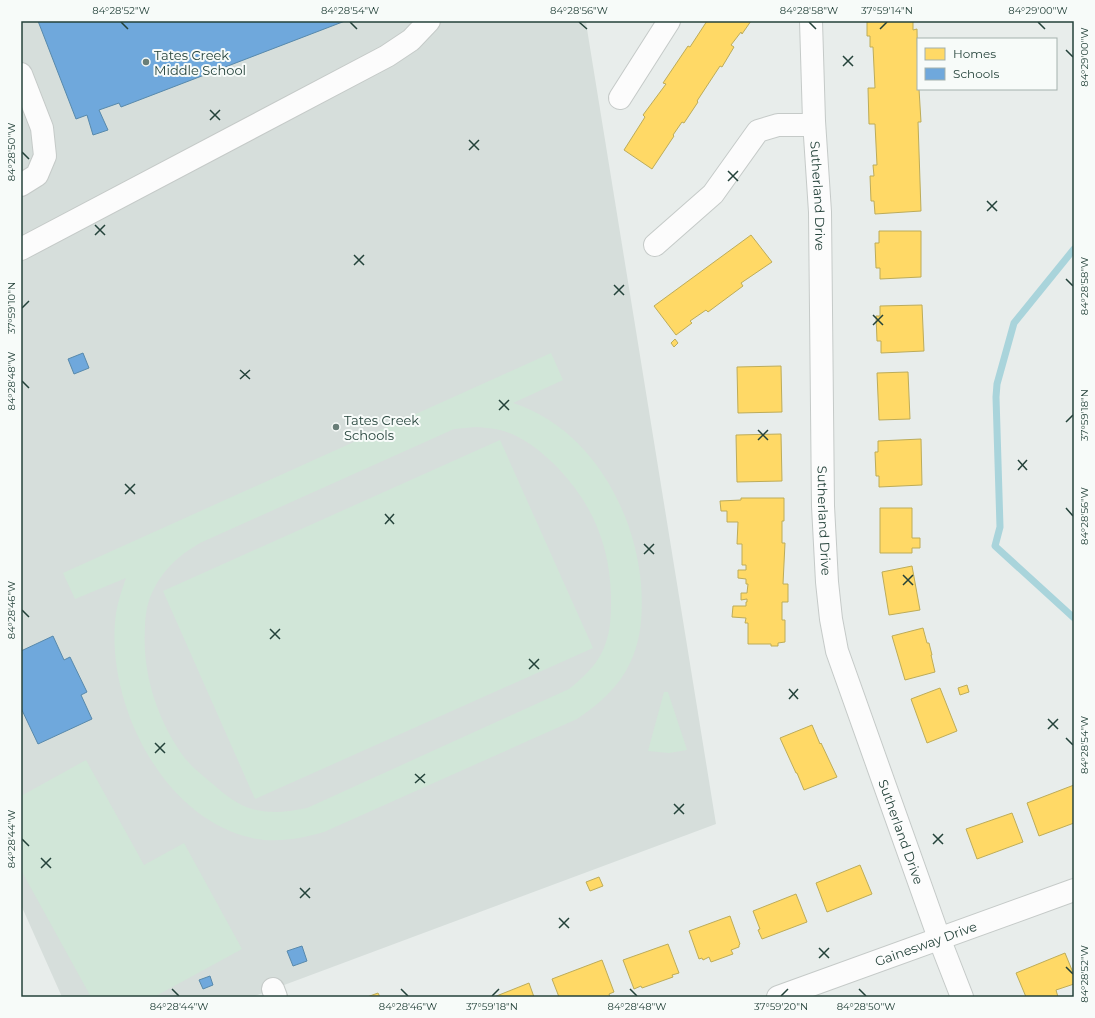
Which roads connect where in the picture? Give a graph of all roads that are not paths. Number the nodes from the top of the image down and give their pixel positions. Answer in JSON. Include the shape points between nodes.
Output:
{"nodes":[{"id":1,"x":428,"y":21,"type":"edge"},
{"id":2,"x":669,"y":21,"type":"edge"},
{"id":3,"x":812,"y":21,"type":"edge"},
{"id":4,"x":21,"y":74,"type":"edge"},
{"id":5,"x":620,"y":98,"type":"dead end"},
{"id":6,"x":814,"y":125,"type":"junction"},
{"id":7,"x":21,"y":185,"type":"edge"},
{"id":8,"x":655,"y":245,"type":"dead end"},
{"id":9,"x":21,"y":249,"type":"edge"},
{"id":10,"x":1074,"y":890,"type":"edge"},
{"id":11,"x":939,"y":938,"type":"junction"},
{"id":12,"x":778,"y":997,"type":"edge"},
{"id":13,"x":962,"y":997,"type":"edge"}],
"edges":[{"from":1,"to":9,"type":"street","via":[[411,40],[387,56]]},
{"from":2,"to":5,"type":"street"},
{"from":3,"to":6,"type":"street","name":"Sutherland Drive"},
{"from":4,"to":7,"type":"street","via":[[42,128],[45,156],[37,175]]},
{"from":6,"to":8,"type":"street","via":[[778,125],[758,131],[713,194]]},
{"from":6,"to":11,"type":"street","name":"Sutherland Drive","via":[[820,212],[823,506],[831,619],[837,651]]},
{"from":10,"to":11,"type":"street","name":"Gainesway Drive"},
{"from":11,"to":12,"type":"street","name":"Gainesway Drive"},
{"from":11,"to":13,"type":"street","name":"Sutherland Drive"}]}
